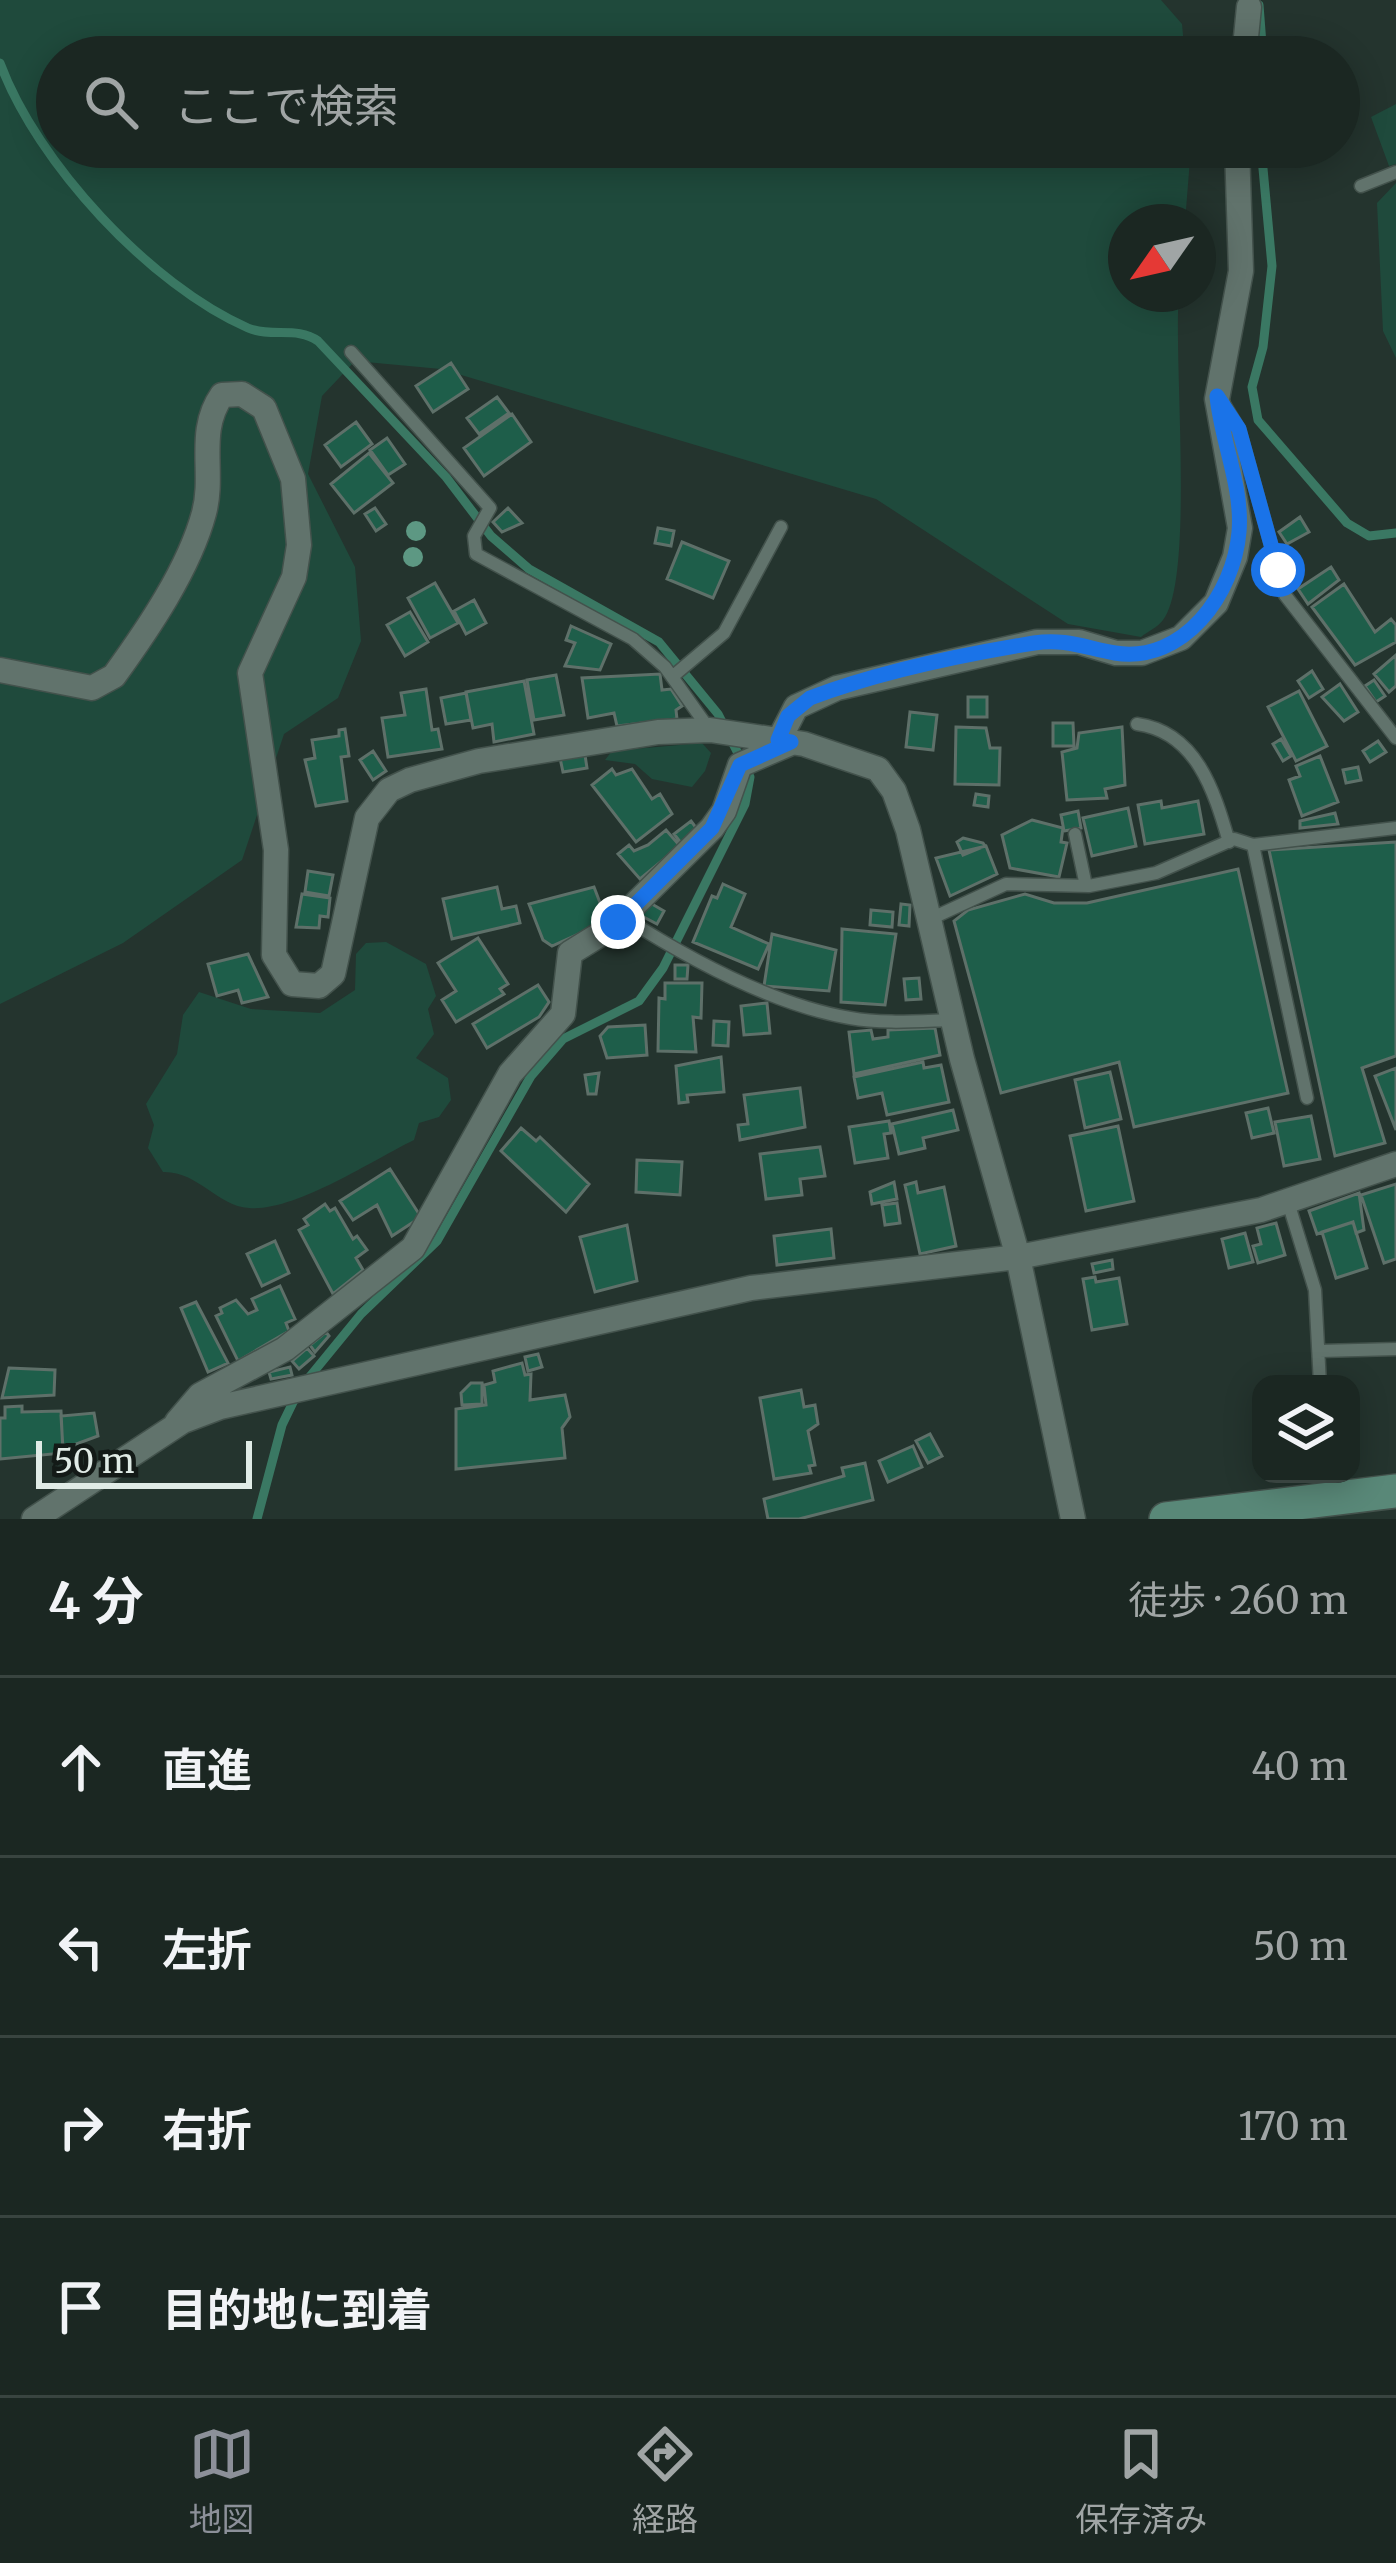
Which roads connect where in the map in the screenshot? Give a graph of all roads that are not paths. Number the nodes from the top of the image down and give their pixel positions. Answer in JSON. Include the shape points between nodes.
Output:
{"nodes":[{"id":1,"x":1249,"y":7,"type":"dead end"},
{"id":2,"x":1246,"y":36,"type":"edge"},
{"id":3,"x":1239,"y":168,"type":"edge"},
{"id":4,"x":1396,"y":172,"type":"edge"},
{"id":5,"x":1361,"y":186,"type":"dead end"},
{"id":6,"x":351,"y":352,"type":"dead end"},
{"id":7,"x":1217,"y":396,"type":"junction"},
{"id":8,"x":781,"y":527,"type":"dead end"},
{"id":9,"x":0,"y":670,"type":"edge"},
{"id":10,"x":674,"y":676,"type":"junction"},
{"id":11,"x":1137,"y":724,"type":"dead end"},
{"id":12,"x":712,"y":730,"type":"junction"},
{"id":13,"x":1396,"y":738,"type":"edge"},
{"id":14,"x":785,"y":741,"type":"junction"},
{"id":15,"x":746,"y":751,"type":"junction"},
{"id":16,"x":1396,"y":828,"type":"edge"},
{"id":17,"x":1075,"y":834,"type":"dead end"},
{"id":18,"x":1229,"y":842,"type":"junction"},
{"id":19,"x":1253,"y":845,"type":"junction"},
{"id":20,"x":1086,"y":886,"type":"junction"},
{"id":21,"x":623,"y":916,"type":"junction"},
{"id":22,"x":928,"y":920,"type":"junction"},
{"id":23,"x":953,"y":1020,"type":"junction"},
{"id":24,"x":1307,"y":1098,"type":"dead end"},
{"id":25,"x":1396,"y":1163,"type":"edge"},
{"id":26,"x":1288,"y":1201,"type":"junction"},
{"id":27,"x":1018,"y":1257,"type":"junction"},
{"id":28,"x":1396,"y":1349,"type":"edge"},
{"id":29,"x":1320,"y":1352,"type":"junction"},
{"id":30,"x":1320,"y":1375,"type":"edge"},
{"id":31,"x":171,"y":1428,"type":"junction"},
{"id":32,"x":1396,"y":1491,"type":"edge"},
{"id":33,"x":34,"y":1519,"type":"edge"},
{"id":34,"x":1073,"y":1519,"type":"edge"},
{"id":35,"x":1166,"y":1519,"type":"edge"}],
"edges":[{"from":1,"to":2,"type":"street"},
{"from":3,"to":7,"type":"street","via":[[1241,271]]},
{"from":4,"to":5,"type":"lane"},
{"from":6,"to":10,"type":"lane","via":[[482,495],[489,518],[474,536],[476,554],[633,639]]},
{"from":7,"to":13,"type":"lane","via":[[1239,429],[1285,595]]},
{"from":7,"to":14,"type":"street","via":[[1240,528],[1226,582],[1191,629],[1142,653],[1037,642],[837,688],[796,707]]},
{"from":8,"to":10,"type":"lane","via":[[724,633]]},
{"from":9,"to":12,"type":"street","via":[[92,688],[114,676],[194,543],[206,507],[212,410],[223,395],[242,394],[264,408],[276,435],[292,479],[299,545],[294,577],[250,673],[276,850],[274,955],[292,984],[319,986],[333,974],[361,836],[389,790],[479,761]]},
{"from":10,"to":12,"type":"lane"},
{"from":11,"to":18,"type":"lane","via":[[1184,742],[1216,797]]},
{"from":12,"to":15,"type":"street"},
{"from":14,"to":15,"type":"street"},
{"from":14,"to":22,"type":"street","via":[[885,776],[908,830]]},
{"from":15,"to":21,"type":"street","via":[[712,828]]},
{"from":16,"to":19,"type":"lane"},
{"from":17,"to":20,"type":"lane"},
{"from":18,"to":19,"type":"lane"},
{"from":18,"to":20,"type":"lane","via":[[1156,873]]},
{"from":19,"to":24,"type":"lane"},
{"from":20,"to":22,"type":"lane","via":[[1006,884]]},
{"from":21,"to":23,"type":"lane","via":[[820,1012]]},
{"from":21,"to":31,"type":"street","via":[[570,953],[562,1014],[510,1074],[413,1248],[285,1349],[200,1395]]},
{"from":22,"to":23,"type":"street"},
{"from":23,"to":27,"type":"street"},
{"from":25,"to":26,"type":"street"},
{"from":26,"to":27,"type":"street"},
{"from":26,"to":29,"type":"lane","via":[[1315,1290]]},
{"from":27,"to":31,"type":"street","via":[[751,1288],[220,1407]]},
{"from":27,"to":34,"type":"street"},
{"from":28,"to":29,"type":"lane"},
{"from":29,"to":30,"type":"lane"},
{"from":31,"to":33,"type":"street"},
{"from":32,"to":35,"type":"main road","via":[[1326,1492]]}]}
